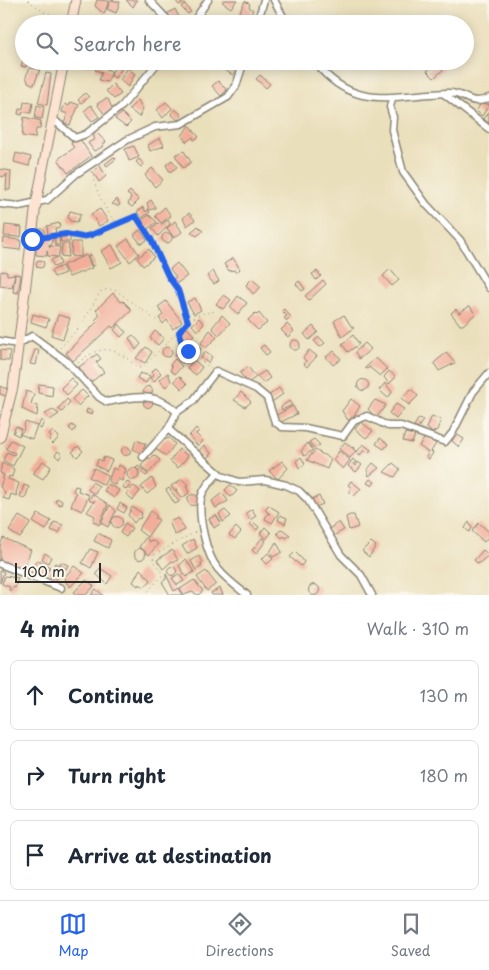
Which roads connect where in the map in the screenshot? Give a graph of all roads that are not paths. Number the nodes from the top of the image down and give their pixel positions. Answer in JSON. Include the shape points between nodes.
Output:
{"nodes":[{"id":1,"x":76,"y":0,"type":"edge"},
{"id":2,"x":149,"y":0,"type":"edge"},
{"id":3,"x":208,"y":0,"type":"edge"},
{"id":4,"x":264,"y":0,"type":"edge"},
{"id":5,"x":274,"y":0,"type":"edge"},
{"id":6,"x":73,"y":15,"type":"edge"},
{"id":7,"x":163,"y":15,"type":"edge"},
{"id":8,"x":198,"y":15,"type":"edge"},
{"id":9,"x":260,"y":15,"type":"edge"},
{"id":10,"x":282,"y":15,"type":"edge"},
{"id":11,"x":62,"y":70,"type":"edge"},
{"id":12,"x":152,"y":70,"type":"edge"},
{"id":13,"x":241,"y":70,"type":"edge"},
{"id":14,"x":323,"y":70,"type":"edge"},
{"id":15,"x":444,"y":94,"type":"junction"},
{"id":16,"x":489,"y":98,"type":"edge"},
{"id":17,"x":392,"y":99,"type":"junction"},
{"id":18,"x":53,"y":119,"type":"junction"},
{"id":19,"x":489,"y":129,"type":"edge"},
{"id":20,"x":0,"y":204,"type":"edge"},
{"id":21,"x":36,"y":204,"type":"junction"},
{"id":22,"x":489,"y":288,"type":"edge"},
{"id":23,"x":20,"y":334,"type":"junction"},
{"id":24,"x":32,"y":336,"type":"junction"},
{"id":25,"x":0,"y":341,"type":"edge"},
{"id":26,"x":18,"y":344,"type":"junction"},
{"id":27,"x":489,"y":373,"type":"edge"},
{"id":28,"x":177,"y":412,"type":"junction"},
{"id":29,"x":168,"y":429,"type":"junction"},
{"id":30,"x":0,"y":438,"type":"edge"},
{"id":31,"x":143,"y":456,"type":"dead end"},
{"id":32,"x":218,"y":473,"type":"junction"},
{"id":33,"x":0,"y":564,"type":"edge"},
{"id":34,"x":61,"y":588,"type":"dead end"},
{"id":35,"x":247,"y":595,"type":"edge"},
{"id":36,"x":372,"y":595,"type":"edge"}],
"edges":[{"from":1,"to":6,"type":"main road"},
{"from":2,"to":7,"type":"street"},
{"from":3,"to":8,"type":"street"},
{"from":4,"to":9,"type":"street"},
{"from":5,"to":10,"type":"street"},
{"from":11,"to":18,"type":"main road"},
{"from":12,"to":18,"type":"street","via":[[122,106],[86,134],[75,138]]},
{"from":13,"to":21,"type":"street","via":[[228,97],[181,124],[155,127],[127,140],[76,174],[47,200]]},
{"from":14,"to":17,"type":"street","via":[[343,89],[363,97]]},
{"from":15,"to":16,"type":"street","via":[[451,93],[474,102]]},
{"from":15,"to":17,"type":"street"},
{"from":15,"to":19,"type":"street"},
{"from":17,"to":22,"type":"street","via":[[392,130],[403,172],[426,204],[460,240]]},
{"from":18,"to":21,"type":"main road"},
{"from":20,"to":21,"type":"street"},
{"from":21,"to":23,"type":"main road"},
{"from":23,"to":24,"type":"street"},
{"from":23,"to":26,"type":"main road"},
{"from":24,"to":26,"type":"street"},
{"from":24,"to":28,"type":"street","via":[[66,361],[107,402],[144,395],[170,404]]},
{"from":25,"to":26,"type":"street"},
{"from":26,"to":30,"type":"main road","via":[[13,386]]},
{"from":27,"to":28,"type":"street","via":[[473,392],[445,442],[401,426],[388,426],[367,416],[354,421],[343,436],[282,427],[275,422],[267,398],[216,371],[193,401]]},
{"from":28,"to":29,"type":"street"},
{"from":29,"to":31,"type":"street"},
{"from":29,"to":32,"type":"street"},
{"from":32,"to":35,"type":"street","via":[[201,498],[203,529],[211,558],[218,569]]},
{"from":32,"to":36,"type":"street","via":[[239,482],[264,480],[299,491]]},
{"from":33,"to":34,"type":"street"}]}
